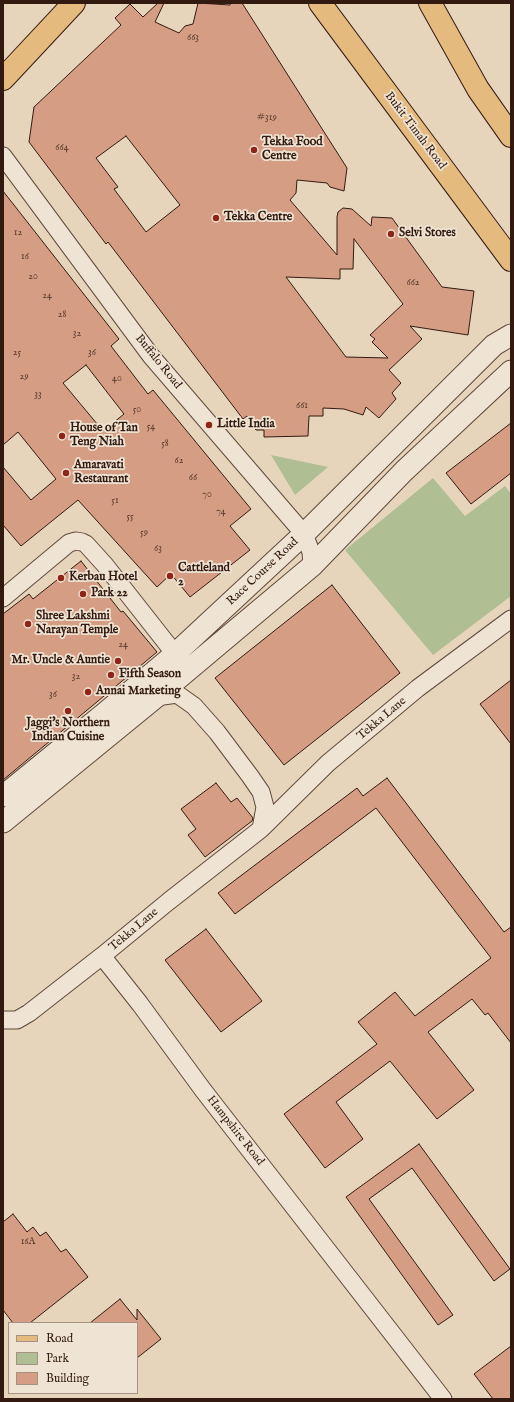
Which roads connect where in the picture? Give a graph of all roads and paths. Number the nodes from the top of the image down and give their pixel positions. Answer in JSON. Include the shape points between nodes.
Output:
{"nodes":[{"id":1,"x":74,"y":3,"type":"edge"},
{"id":2,"x":320,"y":3,"type":"edge"},
{"id":3,"x":430,"y":3,"type":"edge"},
{"id":4,"x":3,"y":79,"type":"edge"},
{"id":5,"x":511,"y":136,"type":"edge"},
{"id":6,"x":3,"y":156,"type":"edge"},
{"id":7,"x":511,"y":260,"type":"edge"},
{"id":8,"x":511,"y":335,"type":"edge"},
{"id":9,"x":511,"y":371,"type":"edge"},
{"id":10,"x":420,"y":419,"type":"junction"},
{"id":11,"x":438,"y":439,"type":"junction"},
{"id":12,"x":304,"y":534,"type":"junction"},
{"id":13,"x":312,"y":566,"type":"junction"},
{"id":14,"x":3,"y":598,"type":"edge"},
{"id":15,"x":511,"y":619,"type":"edge"},
{"id":16,"x":175,"y":654,"type":"junction"},
{"id":17,"x":198,"y":662,"type":"junction"},
{"id":18,"x":156,"y":697,"type":"junction"},
{"id":19,"x":3,"y":796,"type":"edge"},
{"id":20,"x":3,"y":822,"type":"edge"},
{"id":21,"x":261,"y":829,"type":"junction"},
{"id":22,"x":102,"y":956,"type":"junction"},
{"id":23,"x":3,"y":1020,"type":"edge"},
{"id":24,"x":442,"y":1399,"type":"edge"}],
"edges":[{"from":1,"to":4,"type":"main road"},
{"from":2,"to":7,"type":"main road","name":"Bukit Timah Road"},
{"from":3,"to":5,"type":"main road","via":[[478,89]]},
{"from":6,"to":12,"type":"street","name":"Buffalo Road","via":[[151,356]]},
{"from":8,"to":10,"type":"street","name":"Race Course Road","via":[[494,345]]},
{"from":9,"to":11,"type":"street","name":"Race Course Road"},
{"from":10,"to":11,"type":"street"},
{"from":10,"to":12,"type":"street","name":"Race Course Road"},
{"from":11,"to":13,"type":"street","name":"Race Course Road"},
{"from":12,"to":13,"type":"street","name":"Buffalo Road","via":[[311,552]]},
{"from":12,"to":16,"type":"street","name":"Race Course Road"},
{"from":13,"to":17,"type":"street","name":"Race Course Road"},
{"from":14,"to":16,"type":"street","via":[[69,543],[82,542],[105,565]]},
{"from":15,"to":21,"type":"street","name":"Tekka Lane","via":[[418,688],[328,763]]},
{"from":16,"to":17,"type":"street","via":[[186,661]]},
{"from":16,"to":19,"type":"street","name":"Race Course Road"},
{"from":17,"to":18,"type":"street","name":"Race Course Road"},
{"from":18,"to":20,"type":"street","name":"Race Course Road"},
{"from":18,"to":21,"type":"street","via":[[177,694],[194,706],[217,732],[261,792],[264,807]]},
{"from":21,"to":22,"type":"street","name":"Tekka Lane"},
{"from":22,"to":23,"type":"street","via":[[29,1013],[17,1020]]},
{"from":22,"to":24,"type":"street","name":"Hampshire Road"}]}
